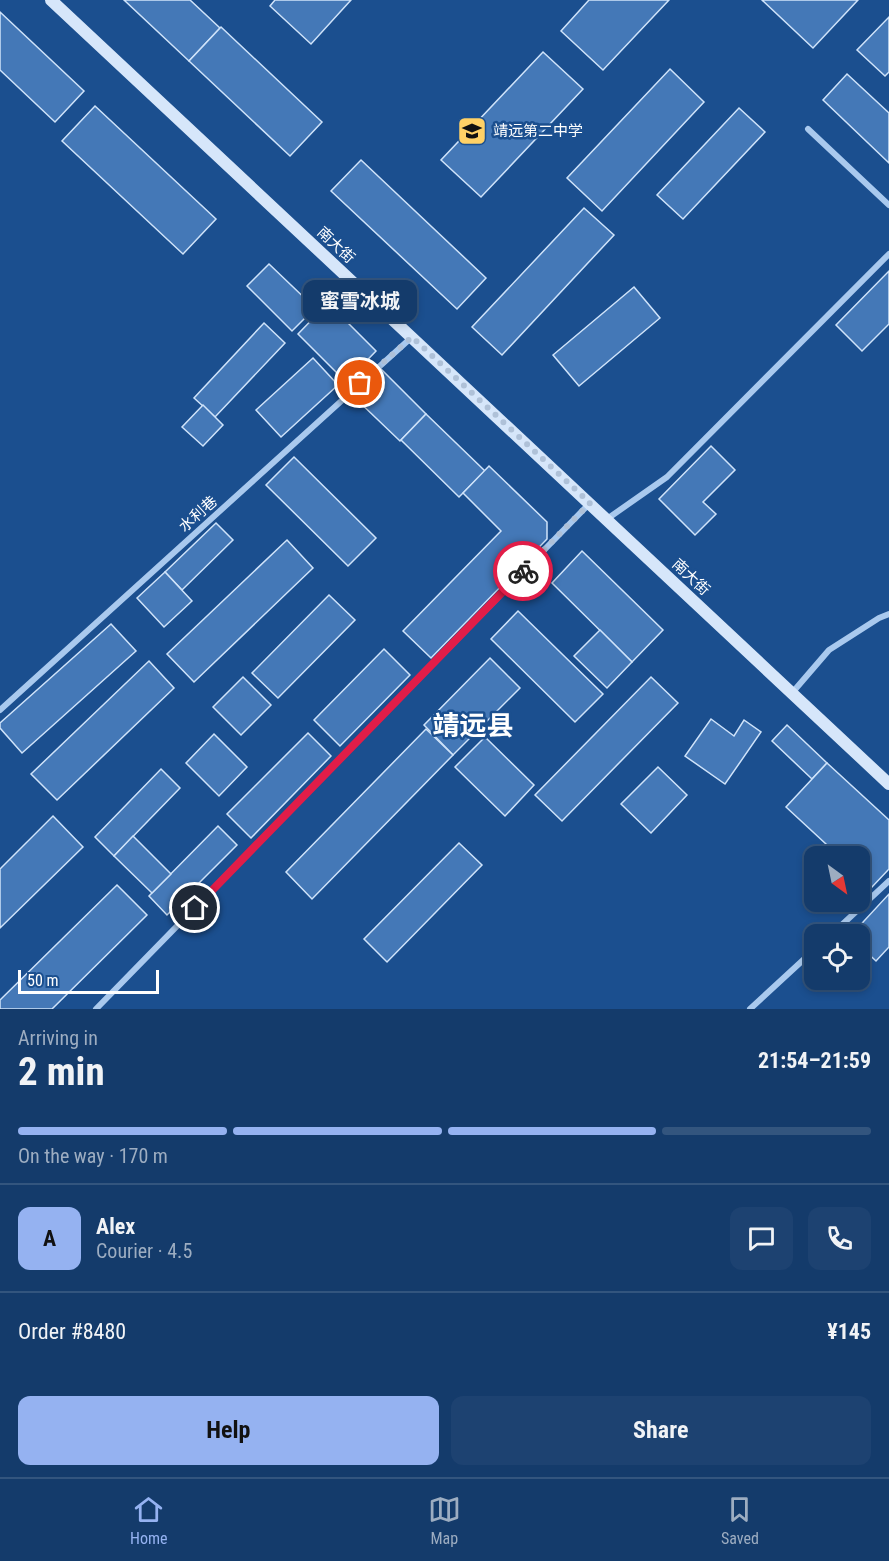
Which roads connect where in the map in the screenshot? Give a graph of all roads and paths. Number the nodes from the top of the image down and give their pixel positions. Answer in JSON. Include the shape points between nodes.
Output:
{"nodes":[{"id":1,"x":51,"y":0,"type":"edge"},
{"id":2,"x":808,"y":129,"type":"dead end"},
{"id":3,"x":889,"y":205,"type":"edge"},
{"id":4,"x":889,"y":254,"type":"edge"},
{"id":5,"x":412,"y":337,"type":"junction"},
{"id":6,"x":590,"y":503,"type":"junction"},
{"id":7,"x":607,"y":519,"type":"junction"},
{"id":8,"x":889,"y":614,"type":"edge"},
{"id":9,"x":792,"y":693,"type":"junction"},
{"id":10,"x":0,"y":710,"type":"edge"},
{"id":11,"x":889,"y":783,"type":"edge"},
{"id":12,"x":889,"y":880,"type":"edge"},
{"id":13,"x":843,"y":924,"type":"edge"},
{"id":14,"x":804,"y":959,"type":"edge"},
{"id":15,"x":96,"y":1009,"type":"edge"},
{"id":16,"x":750,"y":1009,"type":"edge"}],
"edges":[{"from":1,"to":5,"type":"street","name":"南大街"},
{"from":2,"to":3,"type":"street"},
{"from":4,"to":7,"type":"street","via":[[667,477]]},
{"from":5,"to":6,"type":"street","name":"南大街"},
{"from":5,"to":10,"type":"street","name":"水利巷"},
{"from":6,"to":7,"type":"street","name":"南大街"},
{"from":6,"to":15,"type":"street"},
{"from":7,"to":9,"type":"street","name":"南大街"},
{"from":8,"to":9,"type":"street","via":[[830,650]]},
{"from":9,"to":11,"type":"street","name":"南大街"},
{"from":12,"to":13,"type":"street"},
{"from":14,"to":16,"type":"street"}]}
